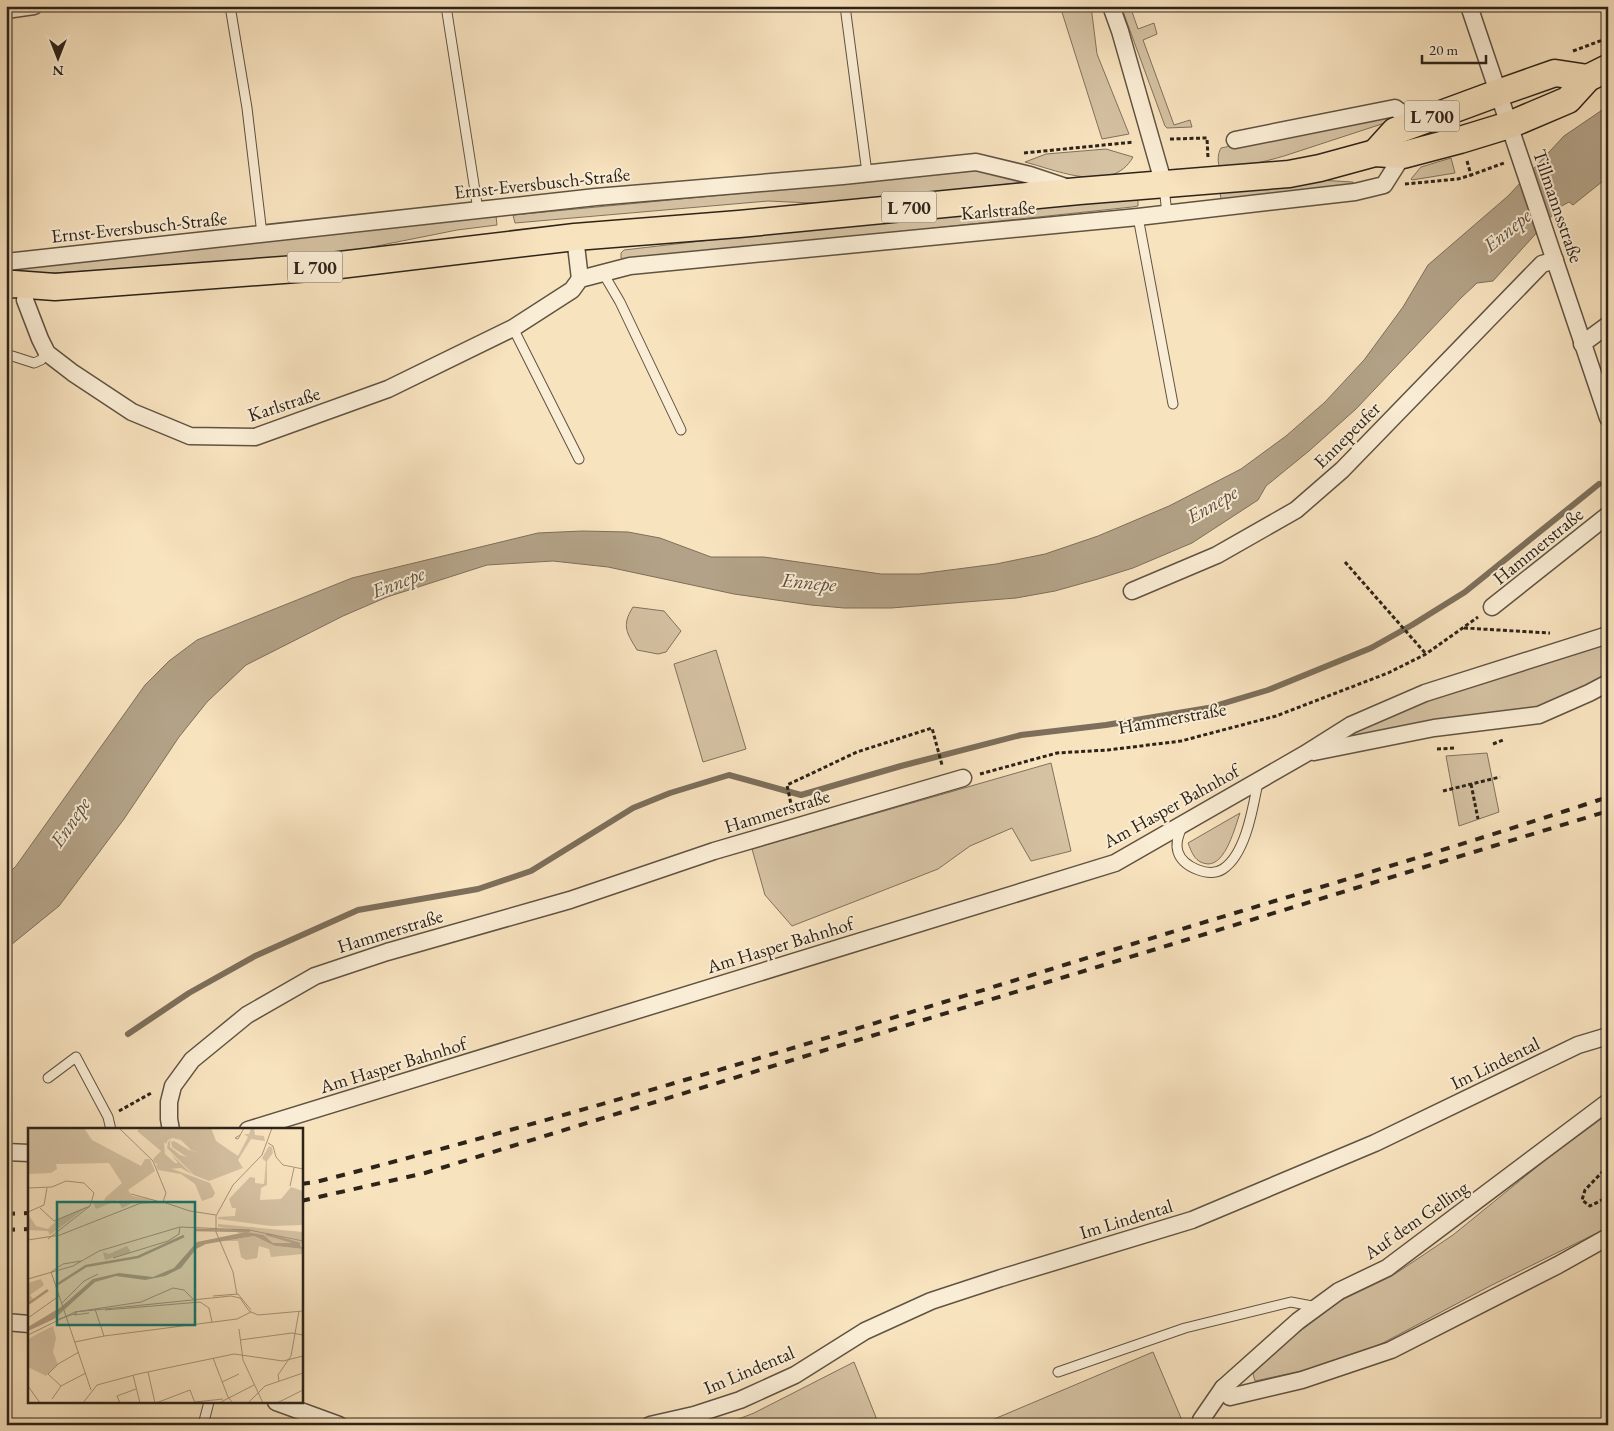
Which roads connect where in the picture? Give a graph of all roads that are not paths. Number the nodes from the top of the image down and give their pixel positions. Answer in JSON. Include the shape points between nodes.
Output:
{"nodes":[{"id":1,"x":34,"y":6,"type":"edge"},
{"id":2,"x":230,"y":6,"type":"edge"},
{"id":3,"x":446,"y":6,"type":"edge"},
{"id":4,"x":845,"y":6,"type":"edge"},
{"id":5,"x":1110,"y":6,"type":"edge"},
{"id":6,"x":1469,"y":6,"type":"edge"},
{"id":7,"x":6,"y":10,"type":"edge"},
{"id":8,"x":1598,"y":73,"type":"edge"},
{"id":9,"x":1498,"y":93,"type":"junction"},
{"id":10,"x":1414,"y":122,"type":"junction"},
{"id":11,"x":1509,"y":125,"type":"junction"},
{"id":12,"x":1235,"y":140,"type":"dead end"},
{"id":13,"x":1375,"y":153,"type":"junction"},
{"id":14,"x":1403,"y":155,"type":"junction"},
{"id":15,"x":866,"y":173,"type":"junction"},
{"id":16,"x":1164,"y":185,"type":"junction"},
{"id":17,"x":1079,"y":191,"type":"junction"},
{"id":18,"x":478,"y":210,"type":"junction"},
{"id":19,"x":1168,"y":214,"type":"junction"},
{"id":20,"x":1138,"y":217,"type":"junction"},
{"id":21,"x":262,"y":234,"type":"junction"},
{"id":22,"x":575,"y":237,"type":"junction"},
{"id":23,"x":1555,"y":260,"type":"junction"},
{"id":24,"x":6,"y":262,"type":"edge"},
{"id":25,"x":603,"y":273,"type":"junction"},
{"id":26,"x":580,"y":279,"type":"junction"},
{"id":27,"x":12,"y":296,"type":"edge"},
{"id":28,"x":1608,"y":326,"type":"edge"},
{"id":29,"x":513,"y":328,"type":"junction"},
{"id":30,"x":1582,"y":344,"type":"junction"},
{"id":31,"x":47,"y":353,"type":"junction"},
{"id":32,"x":6,"y":354,"type":"edge"},
{"id":33,"x":1174,"y":404,"type":"dead end"},
{"id":34,"x":1608,"y":418,"type":"edge"},
{"id":35,"x":681,"y":430,"type":"dead end"},
{"id":36,"x":579,"y":459,"type":"dead end"},
{"id":37,"x":1608,"y":515,"type":"edge"},
{"id":38,"x":1132,"y":591,"type":"dead end"},
{"id":39,"x":1492,"y":607,"type":"dead end"},
{"id":40,"x":1608,"y":635,"type":"edge"},
{"id":41,"x":1608,"y":683,"type":"edge"},
{"id":42,"x":1304,"y":754,"type":"junction"},
{"id":43,"x":962,"y":778,"type":"road end"},
{"id":44,"x":1258,"y":780,"type":"junction"},
{"id":45,"x":1183,"y":824,"type":"junction"},
{"id":46,"x":1608,"y":1036,"type":"edge"},
{"id":47,"x":48,"y":1078,"type":"dead end"},
{"id":48,"x":1608,"y":1102,"type":"edge"},
{"id":49,"x":111,"y":1128,"type":"edge"},
{"id":50,"x":171,"y":1128,"type":"edge"},
{"id":51,"x":254,"y":1128,"type":"edge"},
{"id":52,"x":6,"y":1152,"type":"edge"},
{"id":53,"x":28,"y":1153,"type":"edge"},
{"id":54,"x":1608,"y":1237,"type":"edge"},
{"id":55,"x":1317,"y":1307,"type":"junction"},
{"id":56,"x":6,"y":1322,"type":"edge"},
{"id":57,"x":28,"y":1324,"type":"edge"},
{"id":58,"x":1058,"y":1372,"type":"dead end"},
{"id":59,"x":1223,"y":1388,"type":"junction"},
{"id":60,"x":208,"y":1404,"type":"edge"},
{"id":61,"x":281,"y":1404,"type":"edge"},
{"id":62,"x":203,"y":1425,"type":"edge"},
{"id":63,"x":339,"y":1425,"type":"edge"},
{"id":64,"x":650,"y":1425,"type":"edge"},
{"id":65,"x":1200,"y":1425,"type":"edge"}],
"edges":[{"from":1,"to":7,"type":"street"},
{"from":2,"to":21,"type":"lane"},
{"from":3,"to":18,"type":"lane"},
{"from":4,"to":15,"type":"lane"},
{"from":5,"to":16,"type":"street"},
{"from":6,"to":9,"type":"street","name":"Tillmannsstraße"},
{"from":8,"to":9,"type":"main road","number":"L 700","via":[[1555,74]]},
{"from":8,"to":11,"type":"main road","number":"L 700","via":[[1568,100]]},
{"from":9,"to":10,"type":"main road","number":"L 700"},
{"from":9,"to":11,"type":"street","name":"Tillmannsstraße"},
{"from":10,"to":12,"type":"street","via":[[1395,108]]},
{"from":10,"to":13,"type":"main road","number":"L 700","via":[[1395,130]]},
{"from":11,"to":14,"type":"main road","number":"L 700"},
{"from":11,"to":23,"type":"street","name":"Tillmannsstraße"},
{"from":13,"to":14,"type":"main road","number":"L 700"},
{"from":13,"to":16,"type":"main road","number":"L 700","via":[[1289,174]]},
{"from":14,"to":19,"type":"street","name":"Karlstraße","via":[[1384,185],[1355,192]]},
{"from":15,"to":17,"type":"street","name":"Ernst-Eversbusch-Straße","via":[[976,162]]},
{"from":15,"to":18,"type":"street","name":"Ernst-Eversbusch-Straße"},
{"from":16,"to":17,"type":"main road","number":"L 700"},
{"from":16,"to":19,"type":"lane"},
{"from":17,"to":22,"type":"main road","number":"L 700"},
{"from":18,"to":21,"type":"street","name":"Ernst-Eversbusch-Straße"},
{"from":19,"to":20,"type":"street","name":"Karlstraße"},
{"from":20,"to":25,"type":"street","name":"Karlstraße","via":[[630,266]]},
{"from":20,"to":33,"type":"lane"},
{"from":21,"to":24,"type":"street","name":"Ernst-Eversbusch-Straße"},
{"from":22,"to":26,"type":"street"},
{"from":22,"to":27,"type":"main road","number":"L 700","via":[[323,267],[55,287]]},
{"from":23,"to":30,"type":"street","name":"Tillmannsstraße"},
{"from":23,"to":38,"type":"street","name":"Ennepeufer","via":[[1542,264],[1342,470],[1296,510],[1217,555]]},
{"from":25,"to":26,"type":"street","name":"Karlstraße"},
{"from":25,"to":35,"type":"lane"},
{"from":26,"to":29,"type":"street","name":"Karlstraße","via":[[572,290]]},
{"from":27,"to":31,"type":"street","name":"Karlstraße"},
{"from":28,"to":30,"type":"street"},
{"from":29,"to":31,"type":"street","name":"Karlstraße","via":[[388,389],[255,437],[190,436],[132,412]]},
{"from":29,"to":36,"type":"lane"},
{"from":30,"to":34,"type":"street","name":"Tillmannsstraße"},
{"from":31,"to":32,"type":"lane","via":[[34,363]]},
{"from":37,"to":39,"type":"street","name":"Hammerstraße"},
{"from":40,"to":42,"type":"street","name":"Am Hasper Bahnhof","via":[[1425,694],[1351,725]]},
{"from":41,"to":42,"type":"street","name":"Am Hasper Bahnhof","via":[[1538,715],[1434,728]]},
{"from":42,"to":44,"type":"street","name":"Am Hasper Bahnhof"},
{"from":43,"to":50,"type":"street","name":"Hammerstraße","via":[[714,851],[570,900],[315,976],[247,1015],[192,1060],[173,1086],[169,1102]]},
{"from":44,"to":45,"type":"street","name":"Am Hasper Bahnhof"},
{"from":44,"to":45,"type":"lane","via":[[1245,836],[1234,858],[1222,870],[1207,872],[1182,861],[1177,851],[1177,840]]},
{"from":45,"to":51,"type":"street","name":"Am Hasper Bahnhof","via":[[1114,862]]},
{"from":46,"to":64,"type":"street","name":"Im Lindental","via":[[1578,1045],[1375,1143],[1192,1220],[932,1301],[865,1331],[795,1375],[740,1400]]},
{"from":47,"to":49,"type":"lane","via":[[76,1057],[108,1117]]},
{"from":48,"to":55,"type":"street","name":"Auf dem Gelling","via":[[1387,1268],[1339,1291]]},
{"from":52,"to":53,"type":"street"},
{"from":54,"to":59,"type":"street","via":[[1390,1350],[1302,1380],[1230,1397]]},
{"from":55,"to":58,"type":"lane","via":[[1291,1302],[1185,1328]]},
{"from":55,"to":59,"type":"street","name":"Auf dem Gelling"},
{"from":56,"to":57,"type":"street"},
{"from":59,"to":65,"type":"street","name":"Auf dem Gelling"},
{"from":60,"to":62,"type":"lane"},
{"from":61,"to":63,"type":"street"}]}
